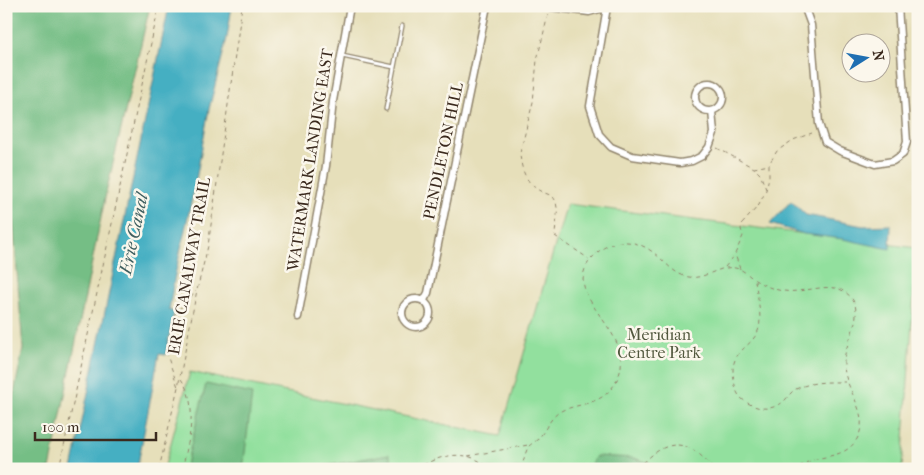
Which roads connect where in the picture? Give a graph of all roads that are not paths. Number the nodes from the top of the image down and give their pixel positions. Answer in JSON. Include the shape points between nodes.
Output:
{"nodes":[{"id":1,"x":350,"y":6,"type":"edge"},
{"id":2,"x":488,"y":6,"type":"edge"},
{"id":3,"x":542,"y":6,"type":"edge"},
{"id":4,"x":625,"y":6,"type":"edge"},
{"id":5,"x":804,"y":6,"type":"edge"},
{"id":6,"x":898,"y":6,"type":"edge"},
{"id":7,"x":606,"y":7,"type":"edge"},
{"id":8,"x":402,"y":26,"type":"dead end"},
{"id":9,"x":341,"y":56,"type":"junction"},
{"id":10,"x":394,"y":68,"type":"junction"},
{"id":11,"x":386,"y":109,"type":"dead end"},
{"id":12,"x":712,"y":111,"type":"junction"},
{"id":13,"x":424,"y":300,"type":"junction"},
{"id":14,"x":298,"y":317,"type":"dead end"}],
"edges":[{"from":1,"to":9,"type":"street","name":"WATERMARK LANDING EAST"},
{"from":2,"to":13,"type":"street","name":"PENDLETON HILL"},
{"from":3,"to":7,"type":"street","via":[[589,12]]},
{"from":4,"to":7,"type":"street"},
{"from":5,"to":6,"type":"street","via":[[811,25],[820,124],[825,142],[875,164],[893,161],[903,154],[907,142]]},
{"from":7,"to":12,"type":"street","via":[[590,106],[599,134],[610,147],[632,156],[680,163],[692,161],[702,156],[710,144],[714,133]]},
{"from":8,"to":10,"type":"lane"},
{"from":9,"to":10,"type":"lane"},
{"from":9,"to":14,"type":"street","name":"WATERMARK LANDING EAST","via":[[326,166]]},
{"from":10,"to":11,"type":"lane"},
{"from":12,"to":12,"type":"street","via":[[720,106],[722,93],[707,83],[696,91],[695,100],[699,108]]},
{"from":13,"to":13,"type":"street","name":"PENDLETON HILL","via":[[430,308],[430,318],[420,327],[410,327],[403,320],[403,306],[414,298]]}]}
